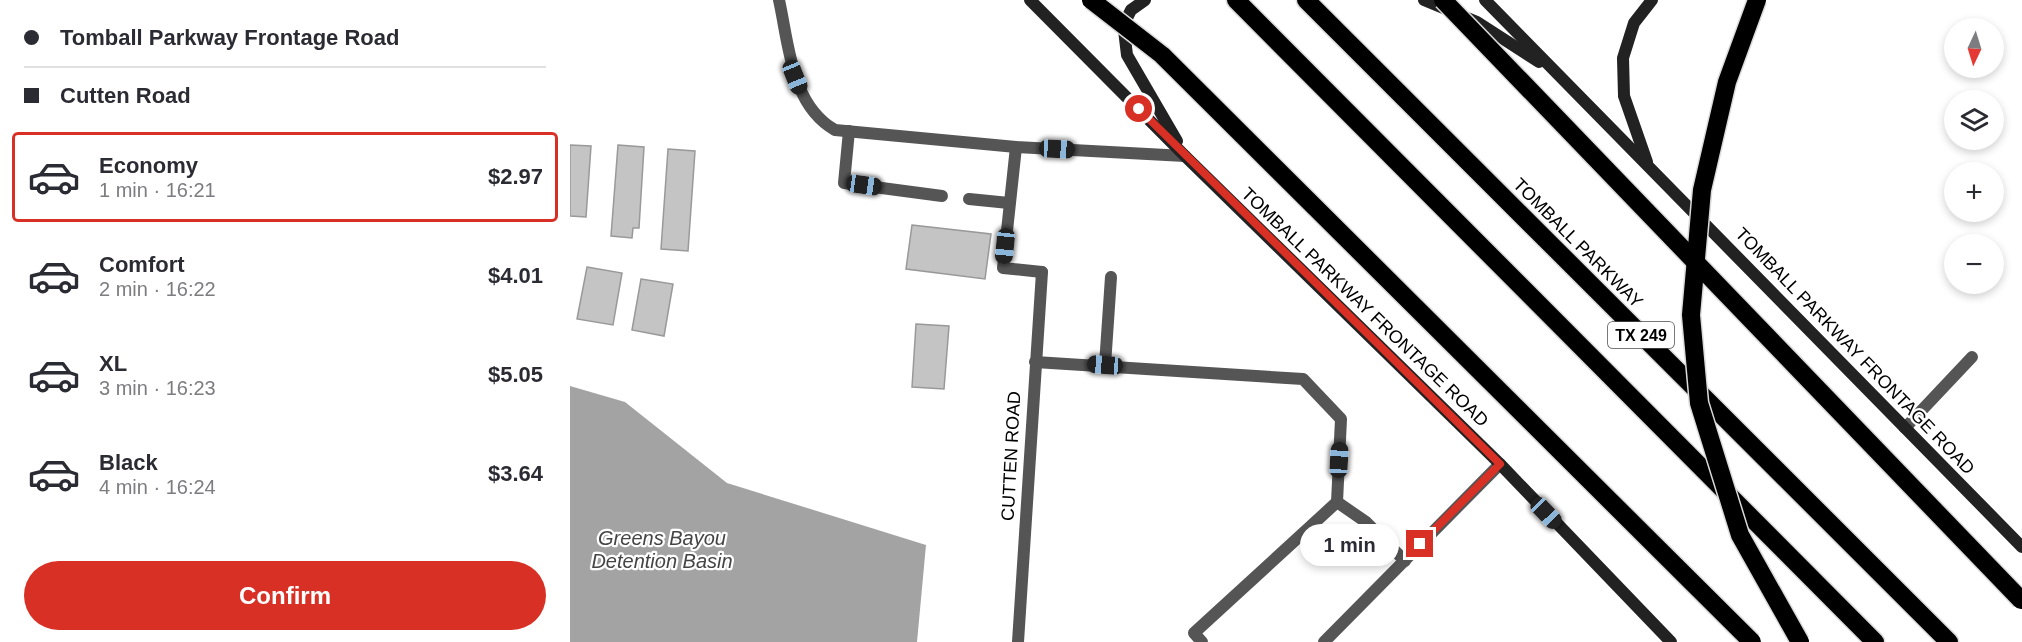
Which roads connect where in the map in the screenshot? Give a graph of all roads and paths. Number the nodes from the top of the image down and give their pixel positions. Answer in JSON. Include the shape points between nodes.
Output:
{"nodes":[{"id":1,"x":779,"y":0,"type":"edge"},
{"id":2,"x":1030,"y":0,"type":"edge"},
{"id":3,"x":1091,"y":0,"type":"edge"},
{"id":4,"x":1145,"y":0,"type":"edge"},
{"id":5,"x":1236,"y":0,"type":"edge"},
{"id":6,"x":1306,"y":0,"type":"edge"},
{"id":7,"x":1424,"y":0,"type":"edge"},
{"id":8,"x":1443,"y":0,"type":"edge"},
{"id":9,"x":1485,"y":0,"type":"edge"},
{"id":10,"x":1652,"y":0,"type":"edge"},
{"id":11,"x":1757,"y":0,"type":"edge"},
{"id":12,"x":1558,"y":74,"type":"junction"},
{"id":13,"x":849,"y":131,"type":"junction"},
{"id":14,"x":1016,"y":147,"type":"junction"},
{"id":15,"x":1185,"y":156,"type":"junction"},
{"id":16,"x":1648,"y":166,"type":"junction"},
{"id":17,"x":942,"y":196,"type":"dead end"},
{"id":18,"x":969,"y":199,"type":"dead end"},
{"id":19,"x":1009,"y":203,"type":"junction"},
{"id":20,"x":1111,"y":277,"type":"dead end"},
{"id":21,"x":1972,"y":357,"type":"dead end"},
{"id":22,"x":1035,"y":362,"type":"junction"},
{"id":23,"x":1105,"y":365,"type":"junction"},
{"id":24,"x":1905,"y":428,"type":"junction"},
{"id":25,"x":1500,"y":464,"type":"junction"},
{"id":26,"x":1337,"y":502,"type":"junction"},
{"id":27,"x":2022,"y":547,"type":"edge"},
{"id":28,"x":1404,"y":561,"type":"junction"},
{"id":29,"x":2021,"y":601,"type":"edge"},
{"id":30,"x":1018,"y":642,"type":"edge"},
{"id":31,"x":1202,"y":642,"type":"edge"},
{"id":32,"x":1324,"y":642,"type":"edge"},
{"id":33,"x":1671,"y":642,"type":"edge"},
{"id":34,"x":1752,"y":642,"type":"edge"},
{"id":35,"x":1800,"y":642,"type":"edge"},
{"id":36,"x":1875,"y":642,"type":"edge"},
{"id":37,"x":1949,"y":642,"type":"edge"}],
"edges":[{"from":1,"to":13,"type":"street","via":[[795,77],[805,100],[825,124]]},
{"from":2,"to":15,"type":"main road","name":"TOMBALL PARKWAY FRONTAGE ROAD"},
{"from":3,"to":34,"type":"highway","bridge":true,"via":[[1162,55]]},
{"from":4,"to":15,"type":"main road","via":[[1131,10],[1126,20],[1127,55]]},
{"from":5,"to":36,"type":"highway","number":"TX 249"},
{"from":6,"to":37,"type":"highway","name":"TOMBALL PARKWAY","number":"TX 249"},
{"from":7,"to":12,"type":"main road","via":[[1477,22]]},
{"from":8,"to":29,"type":"highway","bridge":true},
{"from":9,"to":12,"type":"main road","name":"TOMBALL PARKWAY FRONTAGE ROAD"},
{"from":10,"to":16,"type":"main road","via":[[1634,23],[1623,58],[1624,96]]},
{"from":11,"to":35,"type":"highway","bridge":true,"via":[[1727,82],[1702,190],[1691,315],[1699,403],[1740,535]]},
{"from":12,"to":16,"type":"main road","name":"TOMBALL PARKWAY FRONTAGE ROAD"},
{"from":13,"to":14,"type":"street"},
{"from":13,"to":17,"type":"street","via":[[844,183]]},
{"from":14,"to":15,"type":"street"},
{"from":14,"to":19,"type":"street"},
{"from":15,"to":25,"type":"main road","name":"TOMBALL PARKWAY FRONTAGE ROAD"},
{"from":16,"to":24,"type":"main road","name":"TOMBALL PARKWAY FRONTAGE ROAD"},
{"from":18,"to":19,"type":"street"},
{"from":19,"to":22,"type":"street","name":"CUTTEN ROAD","via":[[1003,268],[1042,272]]},
{"from":20,"to":23,"type":"street"},
{"from":21,"to":24,"type":"street"},
{"from":22,"to":23,"type":"street"},
{"from":22,"to":30,"type":"street","name":"CUTTEN ROAD"},
{"from":23,"to":26,"type":"street","via":[[1304,379],[1341,419]]},
{"from":24,"to":27,"type":"main road","name":"TOMBALL PARKWAY FRONTAGE ROAD"},
{"from":25,"to":28,"type":"street"},
{"from":25,"to":33,"type":"main road","name":"TOMBALL PARKWAY FRONTAGE ROAD"},
{"from":26,"to":28,"type":"street","via":[[1366,522]]},
{"from":26,"to":31,"type":"street","via":[[1194,633]]},
{"from":28,"to":32,"type":"street"}]}
